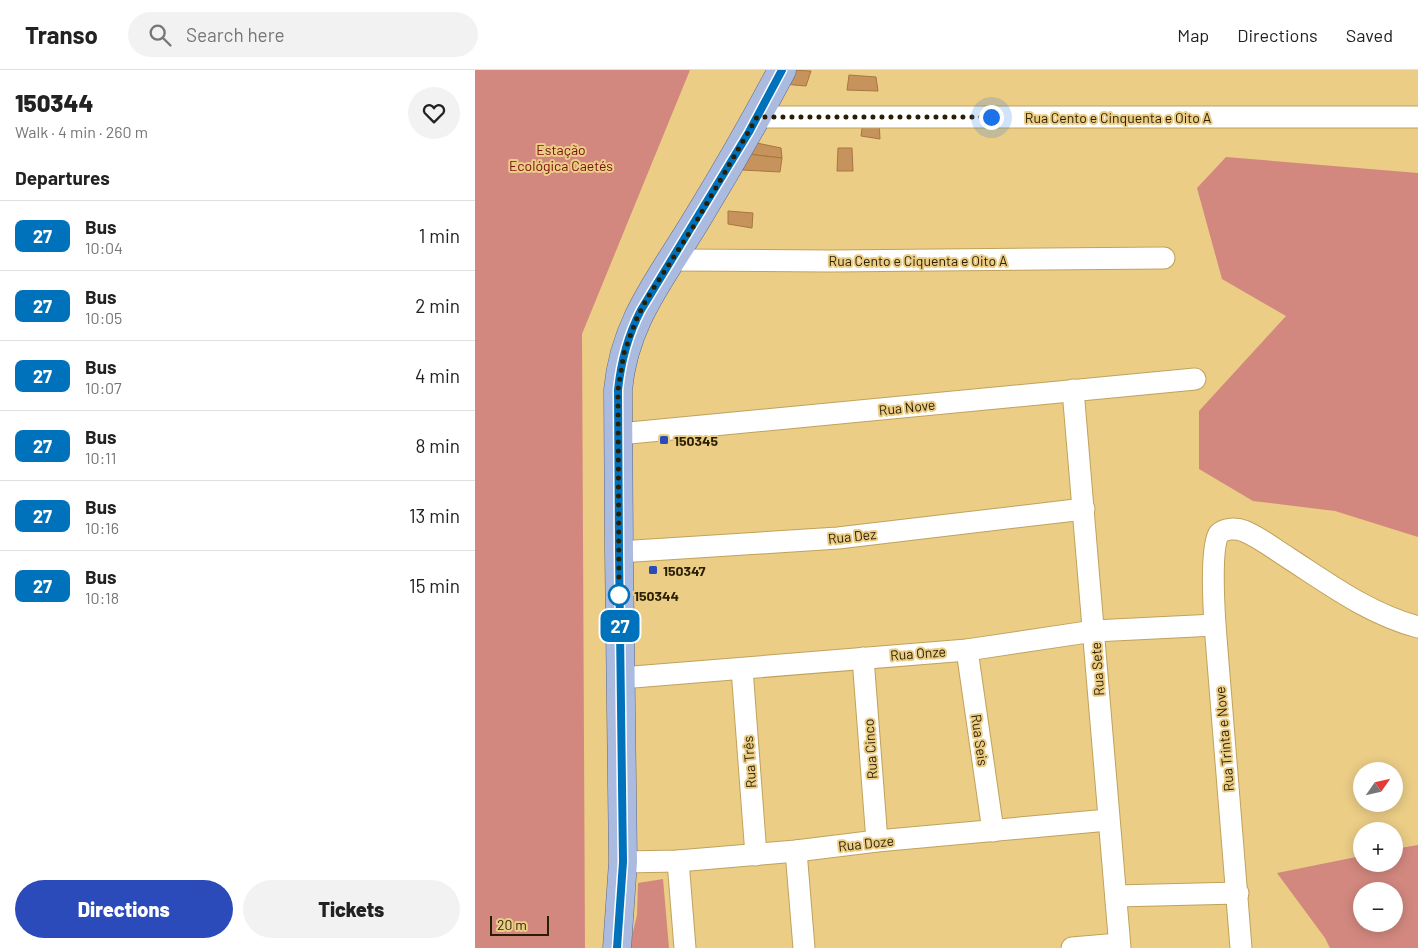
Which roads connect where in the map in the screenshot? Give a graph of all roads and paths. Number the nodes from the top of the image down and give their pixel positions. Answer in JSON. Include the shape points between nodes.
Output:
{"nodes":[{"id":1,"x":782,"y":70,"type":"edge"},
{"id":2,"x":757,"y":117,"type":"junction"},
{"id":3,"x":1418,"y":117,"type":"edge"},
{"id":4,"x":1164,"y":258,"type":"dead end"},
{"id":5,"x":672,"y":260,"type":"junction"},
{"id":6,"x":1195,"y":379,"type":"dead end"},
{"id":7,"x":1073,"y":390,"type":"junction"},
{"id":8,"x":619,"y":434,"type":"junction"},
{"id":9,"x":1083,"y":509,"type":"junction"},
{"id":10,"x":619,"y":552,"type":"junction"},
{"id":11,"x":1215,"y":625,"type":"junction"},
{"id":12,"x":1418,"y":627,"type":"edge"},
{"id":13,"x":1094,"y":631,"type":"junction"},
{"id":14,"x":967,"y":650,"type":"junction"},
{"id":15,"x":863,"y":658,"type":"junction"},
{"id":16,"x":742,"y":669,"type":"junction"},
{"id":17,"x":621,"y":678,"type":"junction"},
{"id":18,"x":1108,"y":820,"type":"junction"},
{"id":19,"x":993,"y":831,"type":"junction"},
{"id":20,"x":877,"y":841,"type":"junction"},
{"id":21,"x":797,"y":851,"type":"junction"},
{"id":22,"x":756,"y":855,"type":"junction"},
{"id":23,"x":678,"y":861,"type":"junction"},
{"id":24,"x":623,"y":862,"type":"junction"},
{"id":25,"x":1238,"y":894,"type":"junction"},
{"id":26,"x":1116,"y":896,"type":"junction"},
{"id":27,"x":1119,"y":946,"type":"edge"},
{"id":28,"x":617,"y":948,"type":"edge"},
{"id":29,"x":685,"y":948,"type":"edge"},
{"id":30,"x":805,"y":948,"type":"edge"},
{"id":31,"x":1072,"y":948,"type":"edge"},
{"id":32,"x":1241,"y":948,"type":"edge"}],
"edges":[{"from":1,"to":2,"type":"main road"},
{"from":2,"to":3,"type":"street","name":"Rua Cento e Cinquenta e Oito A"},
{"from":2,"to":5,"type":"main road"},
{"from":4,"to":5,"type":"street","name":"Rua Cento e Ciquenta e Oito A"},
{"from":5,"to":8,"type":"main road","via":[[636,320],[624,353],[618,390]]},
{"from":6,"to":7,"type":"street","name":"Rua Nove"},
{"from":7,"to":8,"type":"street","name":"Rua Nove"},
{"from":7,"to":9,"type":"street","name":"Rua Sete"},
{"from":8,"to":10,"type":"main road"},
{"from":9,"to":10,"type":"street","name":"Rua Dez","via":[[838,538]]},
{"from":9,"to":13,"type":"street","name":"Rua Sete"},
{"from":10,"to":17,"type":"main road"},
{"from":11,"to":12,"type":"street","name":"Rua Trinta e Nove","via":[[1216,538],[1222,532],[1233,530],[1243,531],[1262,541],[1358,602]]},
{"from":11,"to":13,"type":"street","name":"Rua Onze"},
{"from":11,"to":25,"type":"street","name":"Rua Trinta e Nove"},
{"from":13,"to":14,"type":"street","name":"Rua Onze"},
{"from":13,"to":18,"type":"street","name":"Rua Sete"},
{"from":14,"to":15,"type":"street","name":"Rua Onze"},
{"from":14,"to":19,"type":"street","name":"Rua Seis"},
{"from":15,"to":16,"type":"street","name":"Rua Onze"},
{"from":15,"to":20,"type":"street","name":"Rua Cinco"},
{"from":16,"to":17,"type":"street","name":"Rua Onze"},
{"from":16,"to":22,"type":"street","name":"Rua Três"},
{"from":17,"to":24,"type":"main road"},
{"from":18,"to":19,"type":"street","name":"Rua Doze"},
{"from":18,"to":26,"type":"street","name":"Rua Sete"},
{"from":19,"to":20,"type":"street","name":"Rua Doze"},
{"from":20,"to":21,"type":"street","name":"Rua Doze"},
{"from":21,"to":22,"type":"street","name":"Rua Doze"},
{"from":21,"to":30,"type":"street"},
{"from":22,"to":23,"type":"street","name":"Rua Doze"},
{"from":23,"to":24,"type":"street","name":"Rua Doze"},
{"from":23,"to":29,"type":"street"},
{"from":24,"to":28,"type":"main road"},
{"from":25,"to":26,"type":"street"},
{"from":25,"to":32,"type":"street","name":"Rua Trinta e Nove"},
{"from":26,"to":27,"type":"street","name":"Rua Sete"},
{"from":27,"to":31,"type":"street"}]}
